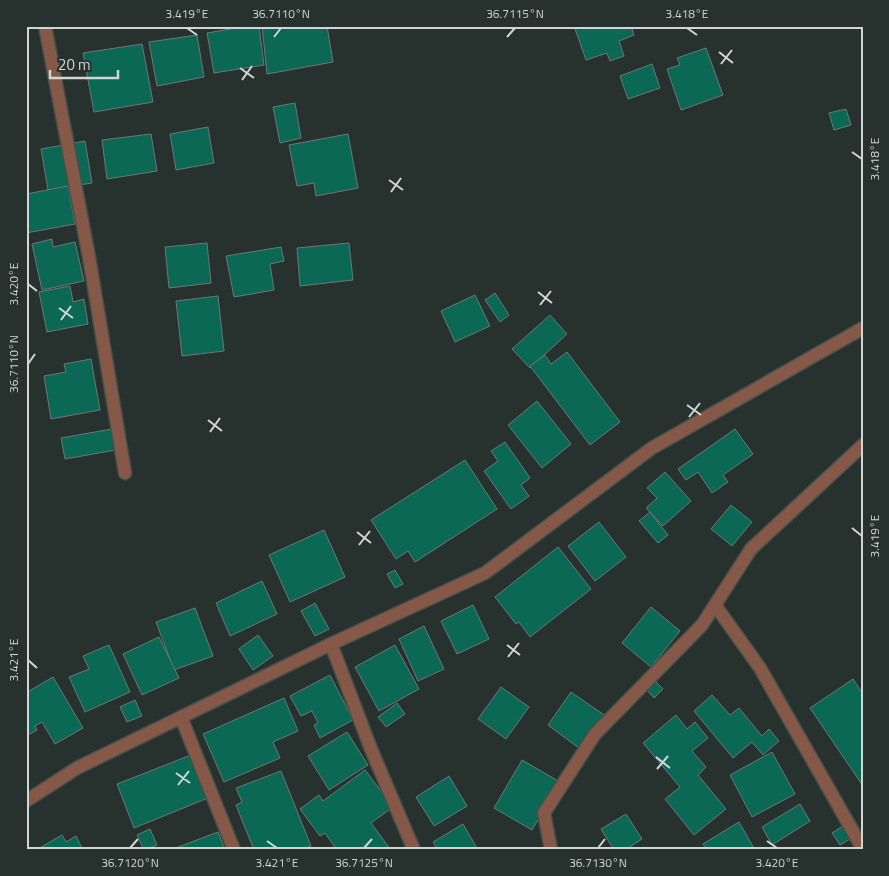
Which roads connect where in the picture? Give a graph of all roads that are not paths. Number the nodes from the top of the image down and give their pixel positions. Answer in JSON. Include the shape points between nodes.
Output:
{"nodes":[{"id":1,"x":45,"y":26,"type":"edge"},
{"id":2,"x":863,"y":328,"type":"edge"},
{"id":3,"x":863,"y":445,"type":"edge"},
{"id":4,"x":125,"y":473,"type":"dead end"},
{"id":5,"x":715,"y":606,"type":"junction"},
{"id":6,"x":331,"y":644,"type":"junction"},
{"id":7,"x":181,"y":717,"type":"junction"},
{"id":8,"x":26,"y":801,"type":"edge"},
{"id":9,"x":863,"y":849,"type":"edge"},
{"id":10,"x":234,"y":850,"type":"edge"},
{"id":11,"x":414,"y":850,"type":"edge"},
{"id":12,"x":551,"y":850,"type":"edge"}],
"edges":[{"from":1,"to":4,"type":"street","via":[[89,257]]},
{"from":2,"to":6,"type":"street","via":[[652,448],[485,573]]},
{"from":3,"to":5,"type":"street","via":[[751,549]]},
{"from":5,"to":9,"type":"street","via":[[760,668]]},
{"from":5,"to":12,"type":"street","via":[[702,625],[595,734],[544,813]]},
{"from":6,"to":7,"type":"street"},
{"from":6,"to":11,"type":"street"},
{"from":7,"to":8,"type":"street","via":[[77,768]]},
{"from":7,"to":10,"type":"street"}]}
